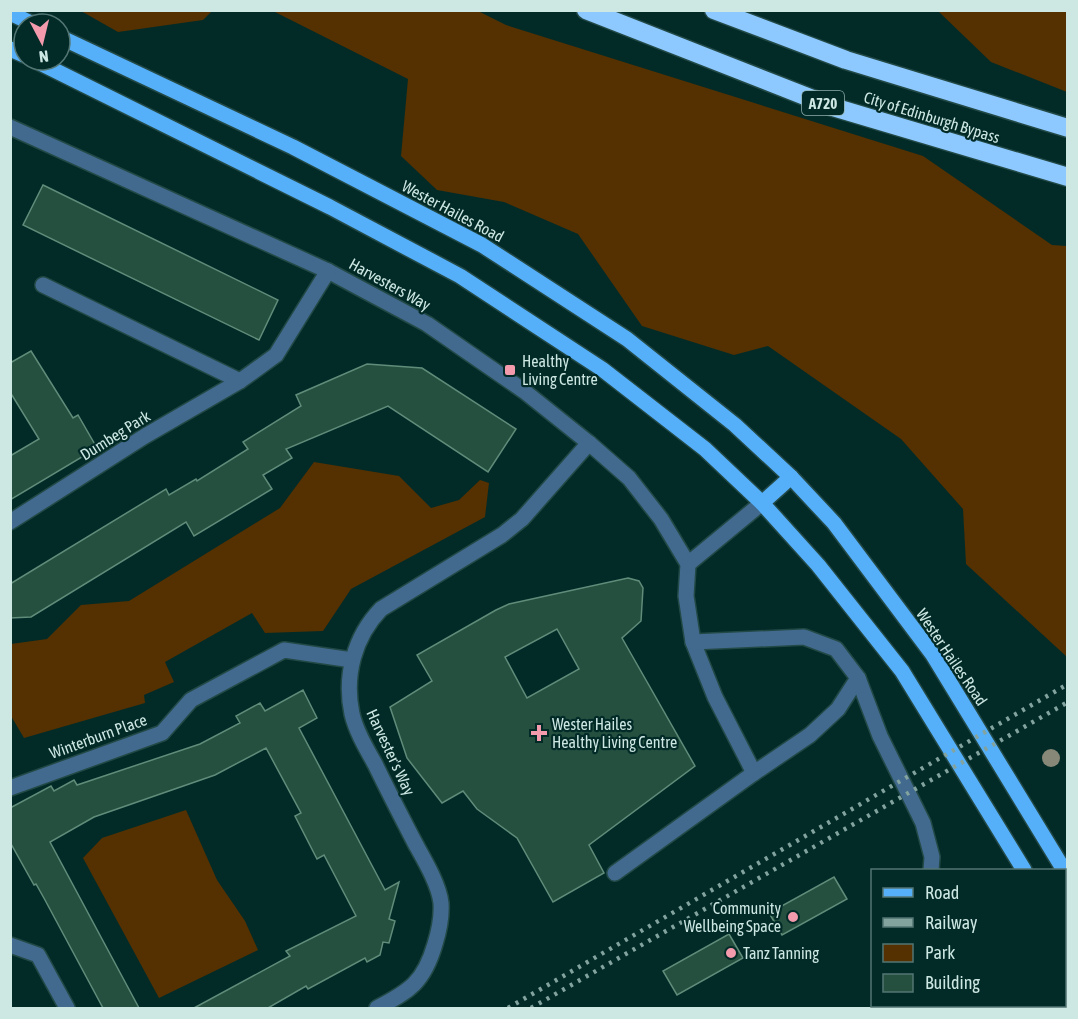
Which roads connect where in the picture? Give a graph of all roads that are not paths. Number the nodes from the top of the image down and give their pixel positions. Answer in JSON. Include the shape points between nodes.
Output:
{"nodes":[{"id":1,"x":585,"y":10,"type":"edge"},
{"id":2,"x":714,"y":10,"type":"edge"},
{"id":3,"x":72,"y":43,"type":"edge"},
{"id":4,"x":58,"y":72,"type":"edge"},
{"id":5,"x":10,"y":127,"type":"edge"},
{"id":6,"x":1068,"y":128,"type":"edge"},
{"id":7,"x":1068,"y":177,"type":"edge"},
{"id":8,"x":328,"y":271,"type":"junction"},
{"id":9,"x":43,"y":285,"type":"dead end"},
{"id":10,"x":240,"y":381,"type":"junction"},
{"id":11,"x":589,"y":443,"type":"junction"},
{"id":12,"x":791,"y":477,"type":"junction"},
{"id":13,"x":762,"y":503,"type":"junction"},
{"id":14,"x":10,"y":522,"type":"edge"},
{"id":15,"x":688,"y":564,"type":"junction"},
{"id":16,"x":693,"y":642,"type":"junction"},
{"id":17,"x":352,"y":660,"type":"junction"},
{"id":18,"x":858,"y":678,"type":"junction"},
{"id":19,"x":754,"y":773,"type":"junction"},
{"id":20,"x":10,"y":788,"type":"edge"},
{"id":21,"x":931,"y":869,"type":"edge"},
{"id":22,"x":1023,"y":869,"type":"edge"},
{"id":23,"x":1063,"y":869,"type":"edge"},
{"id":24,"x":615,"y":873,"type":"dead end"},
{"id":25,"x":10,"y":945,"type":"edge"},
{"id":26,"x":67,"y":1008,"type":"edge"},
{"id":27,"x":377,"y":1008,"type":"edge"}],
"edges":[{"from":1,"to":7,"type":"highway","name":"City of Edinburgh Bypass","number":"A720","via":[[832,107]]},
{"from":2,"to":6,"type":"highway","name":"City of Edinburgh Bypass","via":[[846,60]]},
{"from":3,"to":12,"type":"main road","name":"Wester Hailes Road","via":[[293,147],[482,245],[627,339],[735,425]]},
{"from":4,"to":13,"type":"main road","via":[[460,276],[602,369],[705,448]]},
{"from":5,"to":8,"type":"street","name":"Harvesters Way"},
{"from":8,"to":10,"type":"street","name":"Dumbeg Park","via":[[276,355]]},
{"from":8,"to":11,"type":"street","name":"Harvesters Way","via":[[427,324],[524,391]]},
{"from":9,"to":10,"type":"street"},
{"from":10,"to":14,"type":"street","name":"Dumbeg Park"},
{"from":11,"to":15,"type":"street","name":"Harvesters Way","via":[[629,478],[661,519]]},
{"from":11,"to":17,"type":"street","name":"Harvester's Way","via":[[522,519],[502,535],[381,609],[368,622]]},
{"from":12,"to":13,"type":"main road"},
{"from":12,"to":23,"type":"main road","name":"Wester Hailes Road","via":[[834,523],[933,655]]},
{"from":13,"to":15,"type":"street"},
{"from":13,"to":22,"type":"main road","via":[[818,565],[902,671]]},
{"from":15,"to":16,"type":"street","via":[[686,596]]},
{"from":16,"to":18,"type":"street","via":[[804,637],[836,650]]},
{"from":16,"to":19,"type":"street","via":[[715,697]]},
{"from":17,"to":20,"type":"street","name":"Winterburn Place","via":[[284,650],[191,699],[162,733]]},
{"from":17,"to":27,"type":"street","name":"Harvester's Way","via":[[352,715],[429,869],[441,902],[432,956],[420,977],[405,994]]},
{"from":18,"to":19,"type":"street","via":[[838,709],[810,735]]},
{"from":18,"to":21,"type":"street","via":[[880,736],[923,823]]},
{"from":19,"to":24,"type":"street"},
{"from":25,"to":26,"type":"street","via":[[38,955]]}]}
